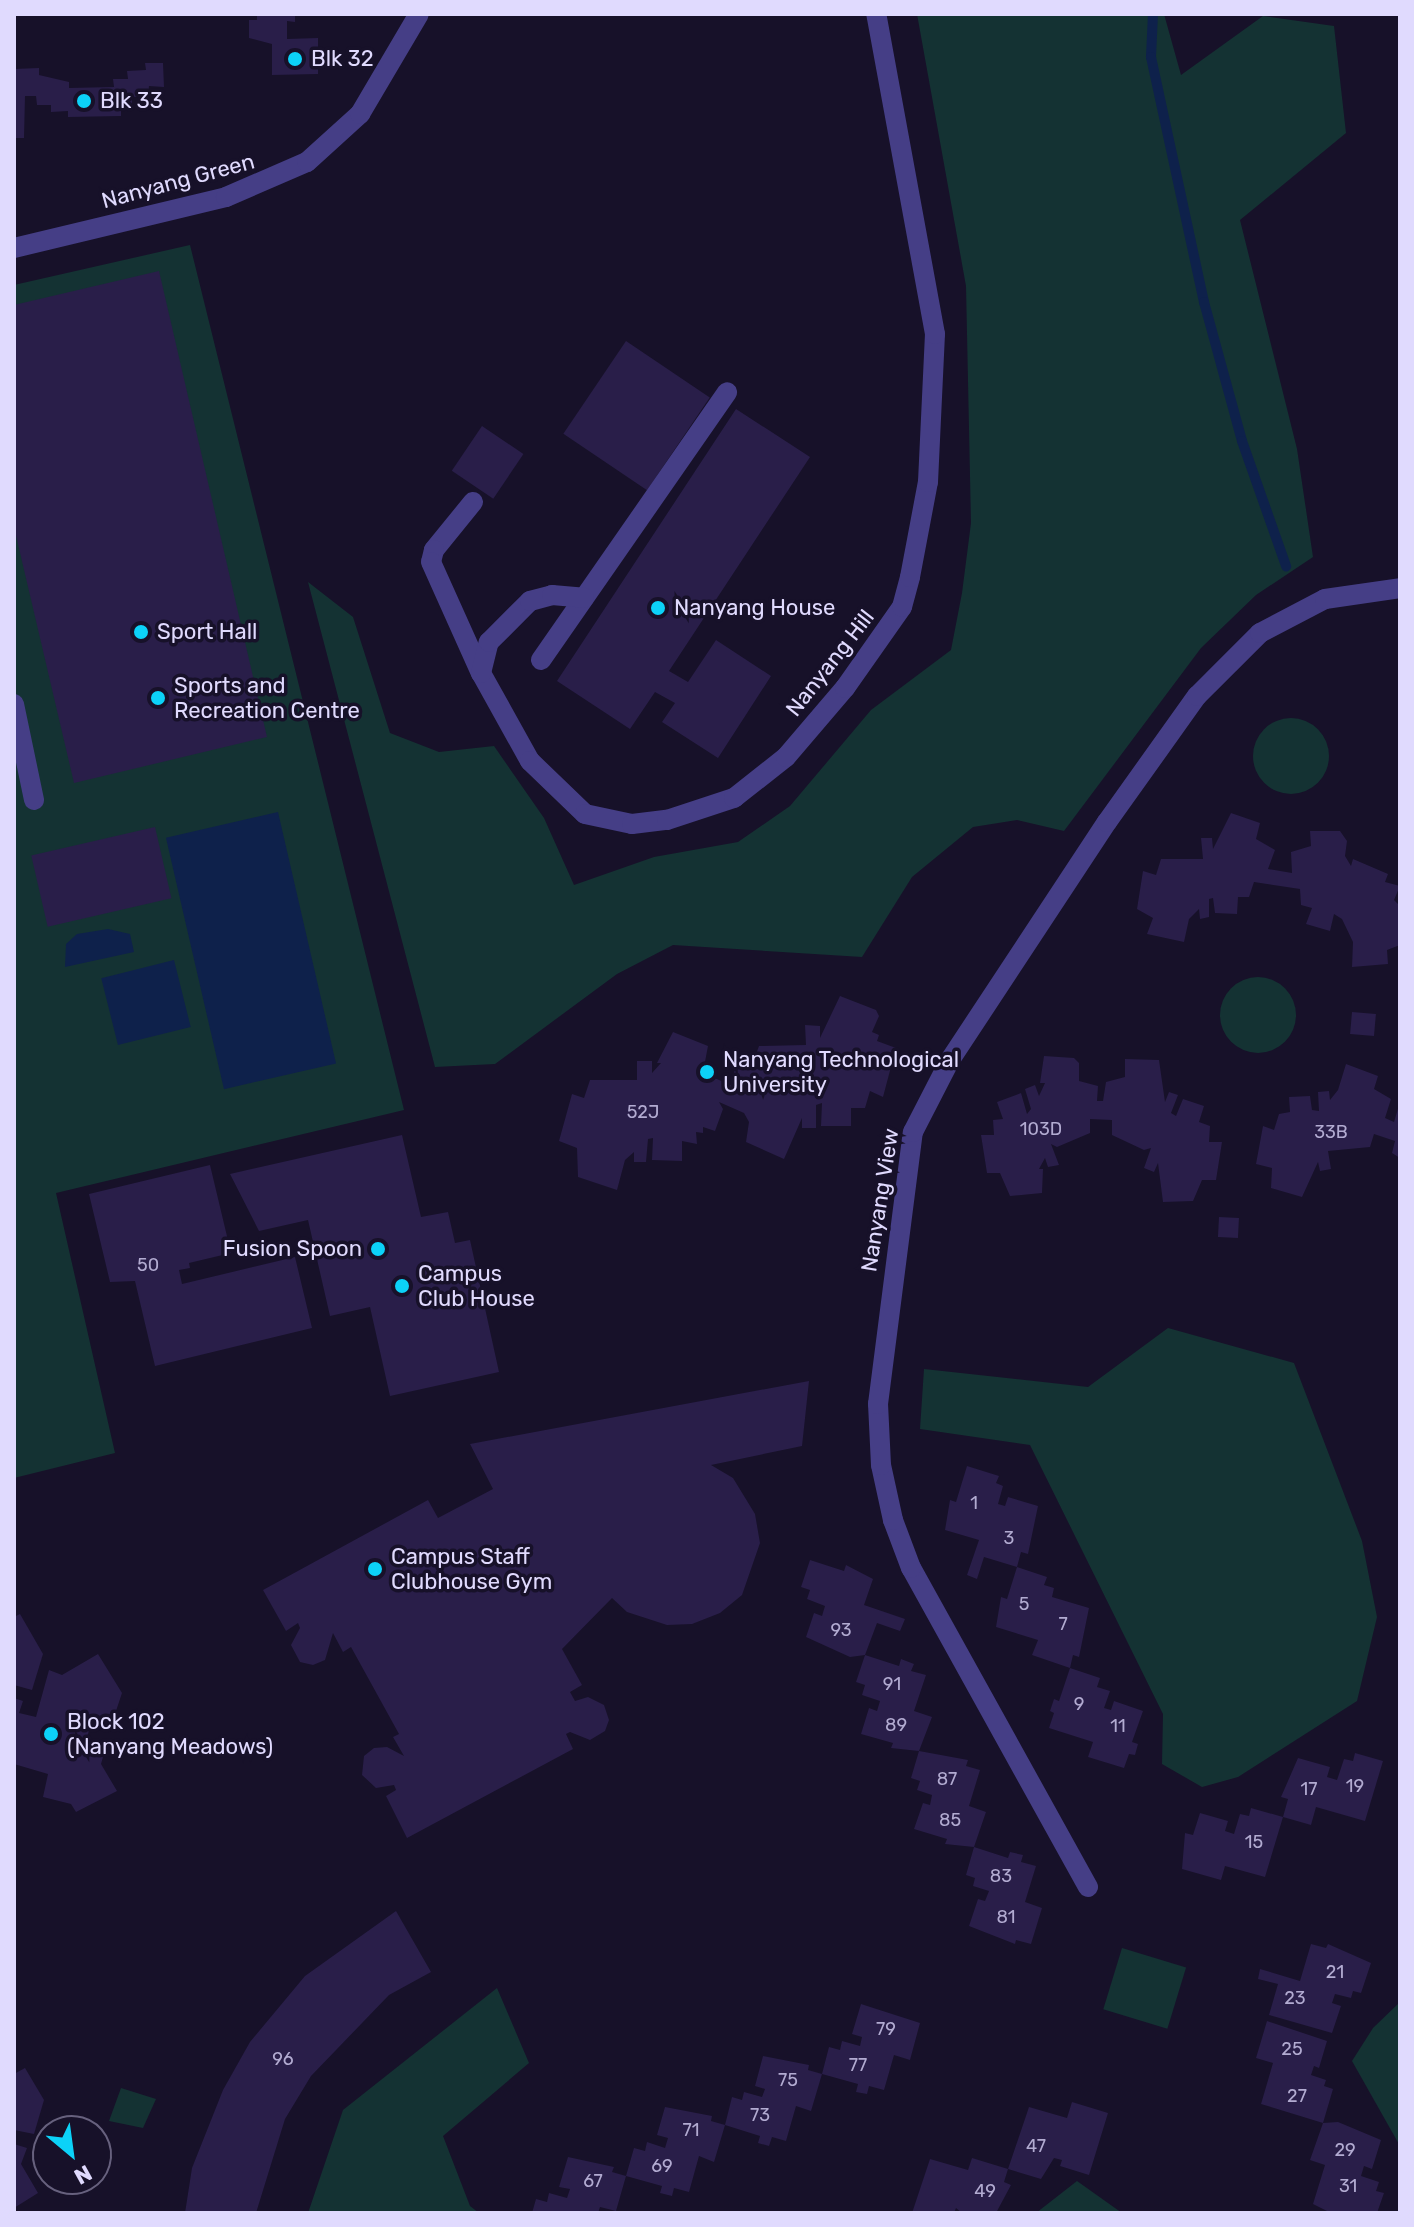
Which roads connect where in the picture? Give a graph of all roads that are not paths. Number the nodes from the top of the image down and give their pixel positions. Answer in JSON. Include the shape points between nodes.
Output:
{"nodes":[{"id":1,"x":419,"y":14,"type":"edge"},
{"id":2,"x":876,"y":14,"type":"edge"},
{"id":3,"x":14,"y":248,"type":"edge"},
{"id":4,"x":727,"y":392,"type":"dead end"},
{"id":5,"x":473,"y":502,"type":"dead end"},
{"id":6,"x":1400,"y":588,"type":"edge"},
{"id":7,"x":584,"y":598,"type":"junction"},
{"id":8,"x":541,"y":660,"type":"dead end"},
{"id":9,"x":481,"y":673,"type":"junction"},
{"id":10,"x":14,"y":704,"type":"edge"},
{"id":11,"x":34,"y":800,"type":"dead end"},
{"id":12,"x":1088,"y":1887,"type":"dead end"}],
"edges":[{"from":1,"to":3,"type":"street","name":"Nanyang Green","via":[[360,114],[307,162],[226,197]]},
{"from":2,"to":9,"type":"street","name":"Nanyang Hill","via":[[935,334],[928,482],[902,607],[845,688],[761,780],[734,798],[667,820],[632,824],[585,814],[574,806],[530,761]]},
{"from":4,"to":7,"type":"street"},
{"from":5,"to":9,"type":"street","name":"Nanyang Hill","via":[[434,550],[431,562]]},
{"from":6,"to":12,"type":"street","name":"Nanyang View","via":[[1325,599],[1260,633],[1197,696],[950,1060],[913,1132],[878,1404],[881,1465],[893,1520],[911,1568]]},
{"from":7,"to":8,"type":"street"},
{"from":7,"to":9,"type":"street","via":[[552,595],[530,601],[489,642]]},
{"from":10,"to":11,"type":"street"}]}
